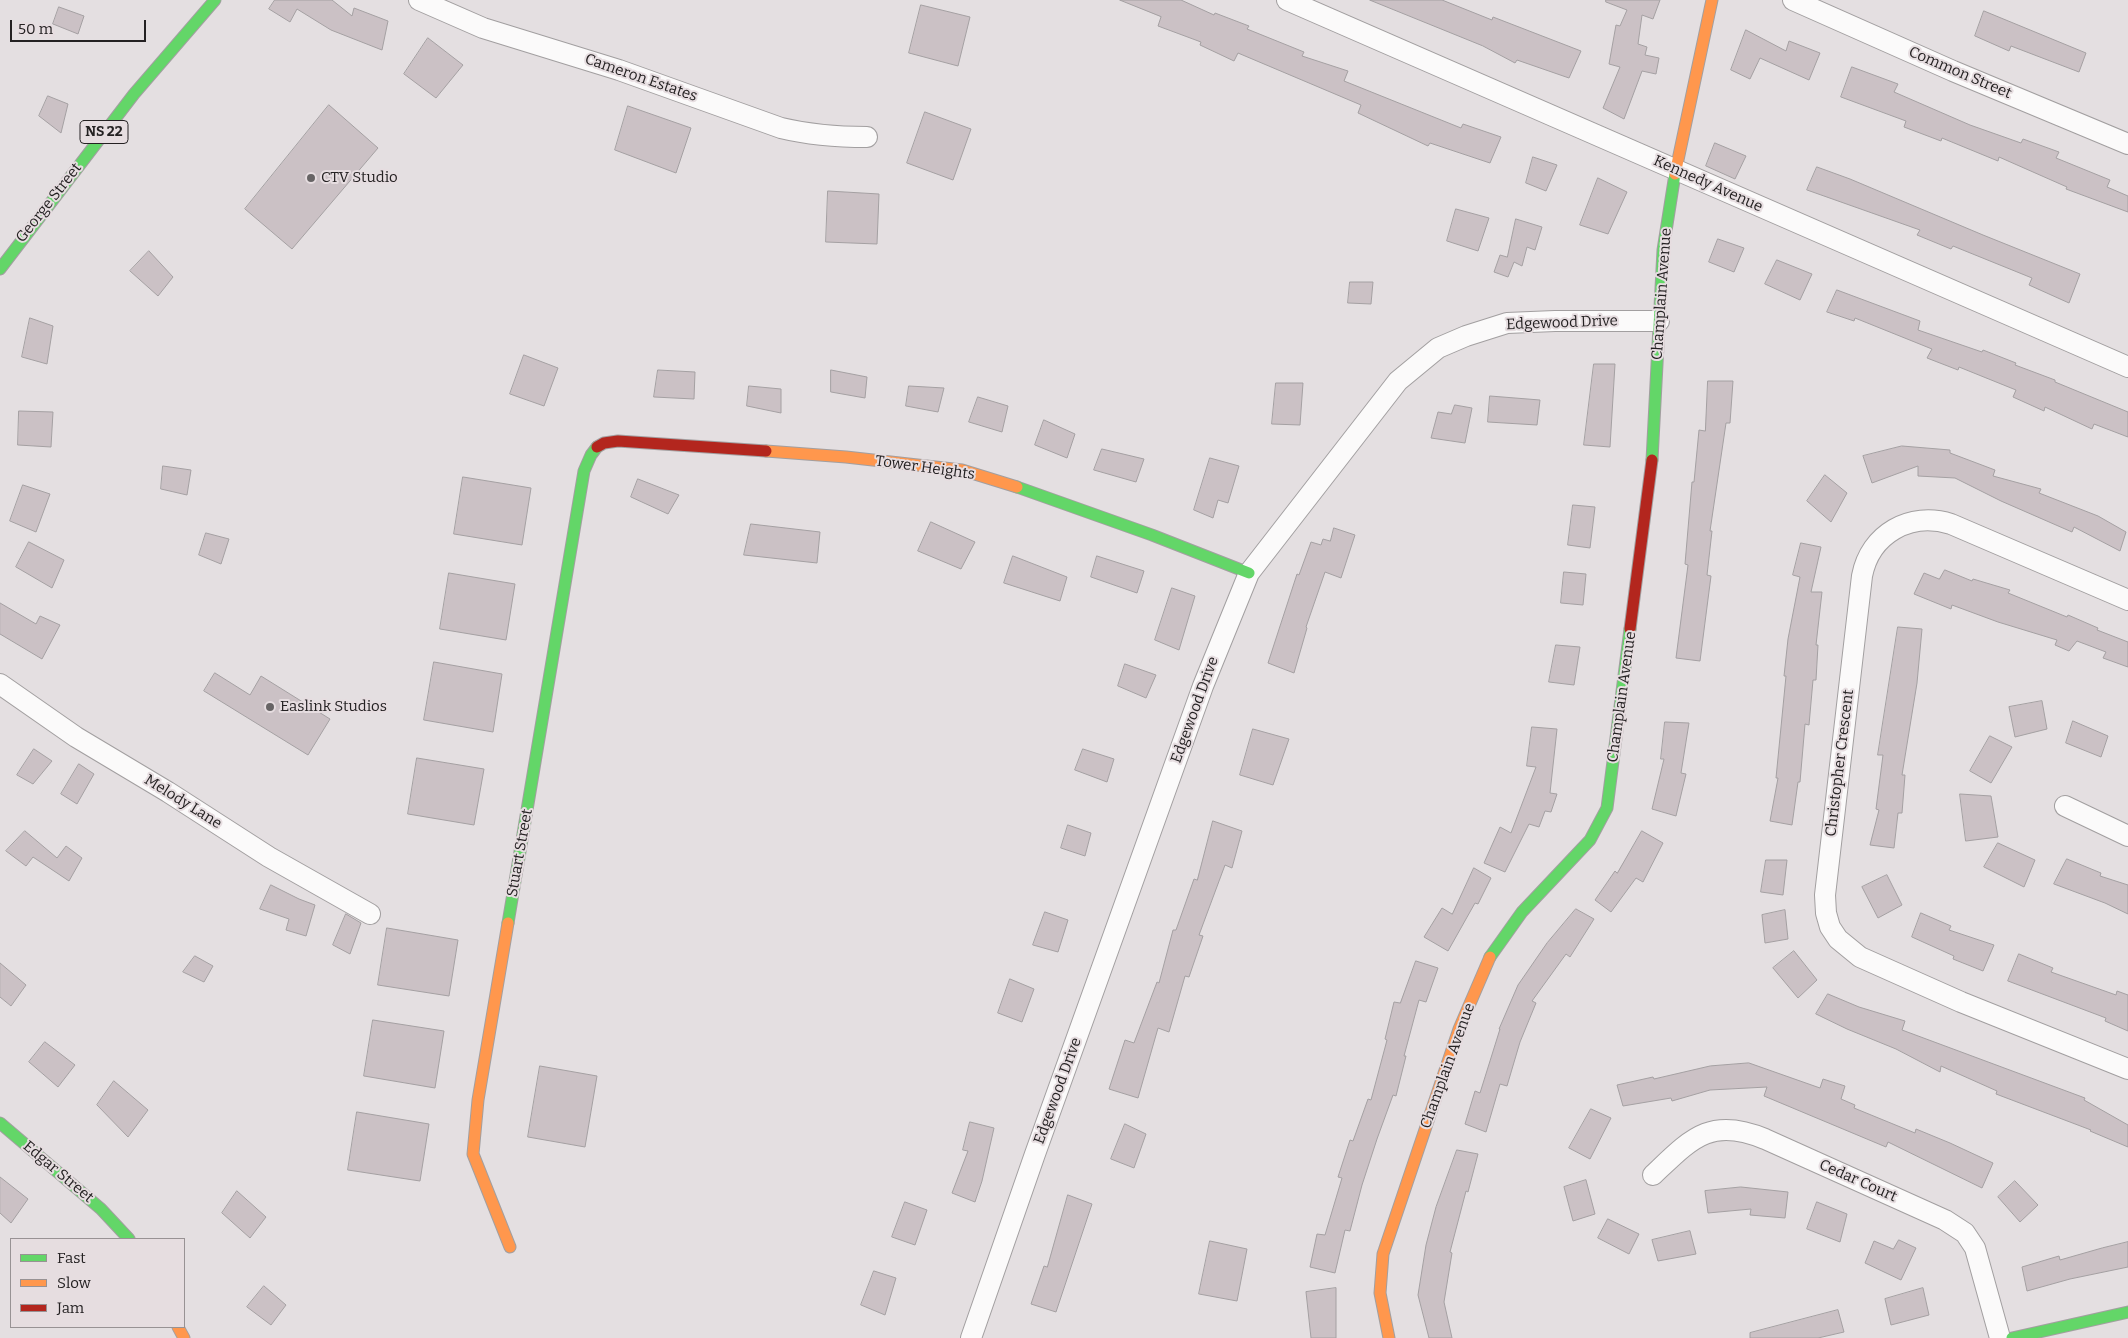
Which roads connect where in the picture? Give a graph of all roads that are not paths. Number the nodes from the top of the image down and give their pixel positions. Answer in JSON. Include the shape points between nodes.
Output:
{"nodes":[{"id":1,"x":215,"y":0,"type":"edge"},
{"id":2,"x":419,"y":0,"type":"edge"},
{"id":3,"x":1287,"y":0,"type":"edge"},
{"id":4,"x":1712,"y":0,"type":"edge"},
{"id":5,"x":1793,"y":0,"type":"edge"},
{"id":6,"x":868,"y":137,"type":"dead end"},
{"id":7,"x":2128,"y":144,"type":"edge"},
{"id":8,"x":1676,"y":170,"type":"junction"},
{"id":9,"x":0,"y":269,"type":"edge"},
{"id":10,"x":1659,"y":321,"type":"junction"},
{"id":11,"x":2128,"y":367,"type":"edge"},
{"id":12,"x":590,"y":456,"type":"joint"},
{"id":13,"x":1249,"y":573,"type":"junction"},
{"id":14,"x":2128,"y":600,"type":"edge"},
{"id":15,"x":0,"y":684,"type":"edge"},
{"id":16,"x":2065,"y":806,"type":"dead end"},
{"id":17,"x":2128,"y":836,"type":"edge"},
{"id":18,"x":370,"y":914,"type":"dead end"},
{"id":19,"x":2128,"y":1069,"type":"edge"},
{"id":20,"x":0,"y":1123,"type":"edge"},
{"id":21,"x":1653,"y":1175,"type":"dead end"},
{"id":22,"x":128,"y":1238,"type":"edge"},
{"id":23,"x":510,"y":1247,"type":"dead end"},
{"id":24,"x":2128,"y":1312,"type":"edge"},
{"id":25,"x":971,"y":1338,"type":"edge"},
{"id":26,"x":1389,"y":1338,"type":"edge"},
{"id":27,"x":2000,"y":1338,"type":"edge"},
{"id":28,"x":2012,"y":1338,"type":"edge"}],
"edges":[{"from":1,"to":9,"type":"street","name":"George Street","number":"NS 22","via":[[134,94]]},
{"from":2,"to":6,"type":"street","name":"Cameron Estates","via":[[483,28],[619,70],[781,128],[825,136]]},
{"from":3,"to":8,"type":"street","name":"Kennedy Avenue"},
{"from":4,"to":8,"type":"street","name":"Champlain Avenue"},
{"from":5,"to":7,"type":"street","name":"Common Street"},
{"from":8,"to":10,"type":"street","name":"Champlain Avenue","via":[[1663,250]]},
{"from":8,"to":11,"type":"street","name":"Kennedy Avenue"},
{"from":10,"to":13,"type":"street","name":"Edgewood Drive","via":[[1507,323],[1438,348],[1398,381]]},
{"from":10,"to":26,"type":"street","name":"Champlain Avenue","via":[[1654,443],[1607,808],[1590,840],[1522,912],[1499,943],[1459,1029],[1383,1254],[1380,1293]]},
{"from":12,"to":13,"type":"street","name":"Tower Heights","via":[[602,443],[620,440],[846,457],[962,470],[1152,535]]},
{"from":12,"to":23,"type":"street","name":"Stuart Street","via":[[584,471],[478,1100],[473,1154]]},
{"from":13,"to":25,"type":"street","name":"Edgewood Drive","via":[[1203,686]]},
{"from":14,"to":19,"type":"street","name":"Christopher Crescent","via":[[1939,520],[1906,524],[1879,541],[1866,562],[1862,576],[1824,903],[1833,934],[1860,957],[1961,1002]]},
{"from":15,"to":18,"type":"street","name":"Melody Lane","via":[[76,737],[269,857]]},
{"from":16,"to":17,"type":"street"},
{"from":20,"to":22,"type":"street","name":"Edgar Street","via":[[101,1209]]},
{"from":21,"to":27,"type":"street","name":"Cedar Court","via":[[1688,1141],[1699,1136],[1740,1130],[1945,1220],[1965,1233],[1974,1248]]},
{"from":24,"to":28,"type":"street"}]}
